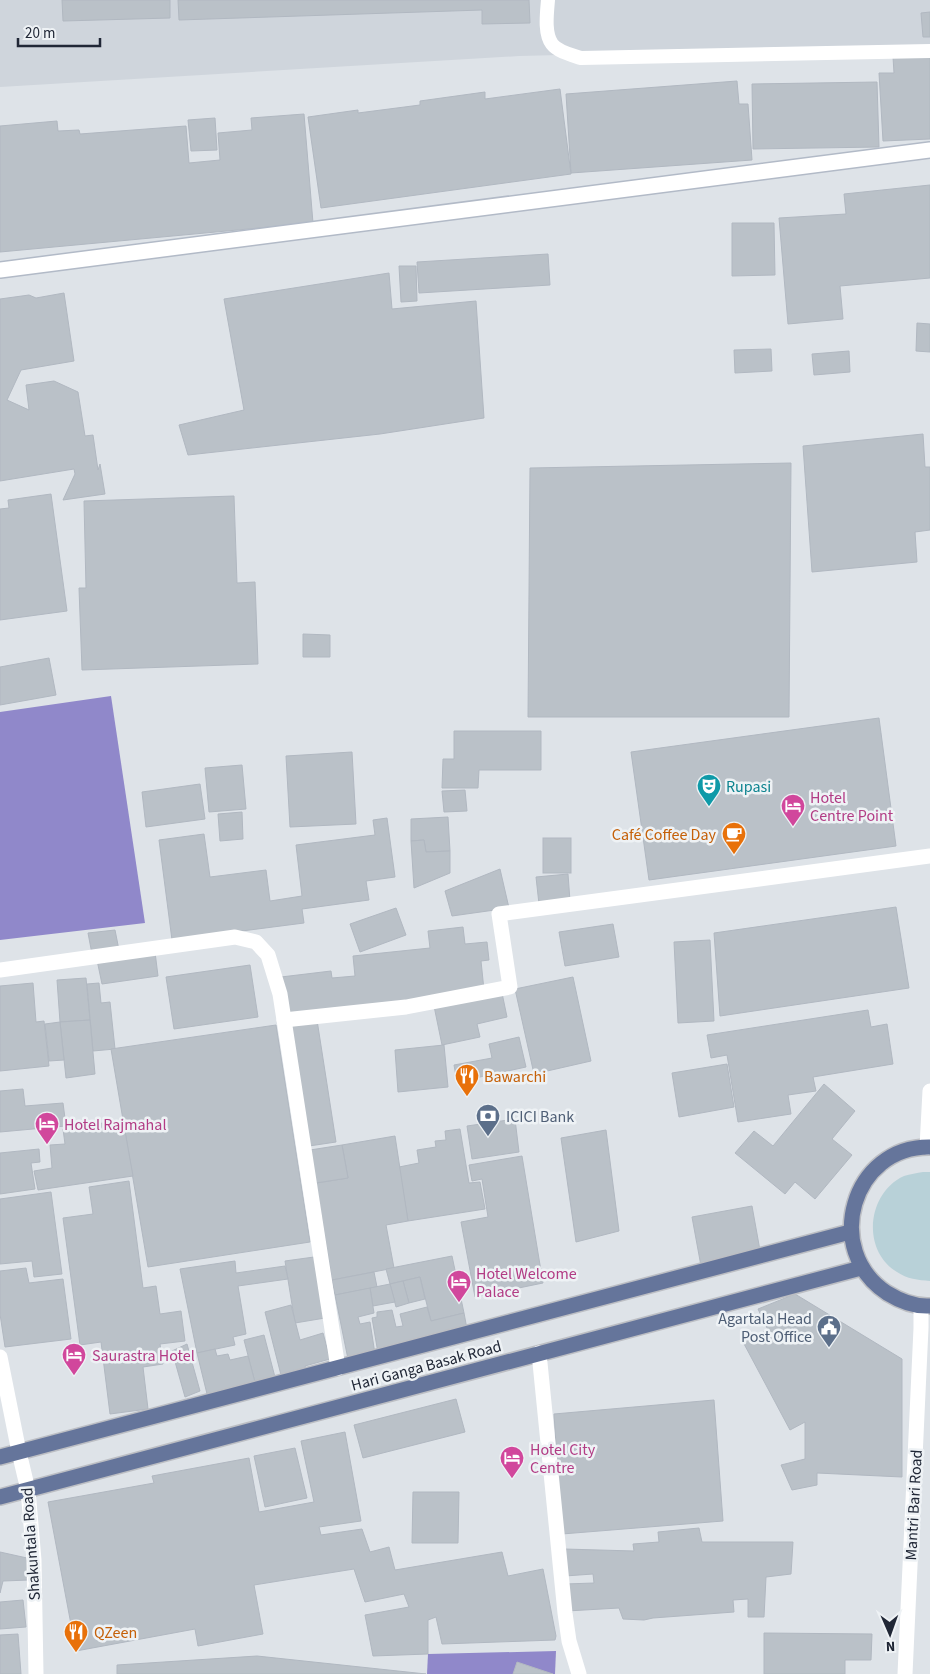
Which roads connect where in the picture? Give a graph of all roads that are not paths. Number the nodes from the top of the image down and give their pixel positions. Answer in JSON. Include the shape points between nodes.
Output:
{"nodes":[{"id":1,"x":548,"y":0,"type":"edge"},
{"id":2,"x":930,"y":52,"type":"edge"},
{"id":3,"x":930,"y":150,"type":"edge"},
{"id":4,"x":0,"y":270,"type":"edge"},
{"id":5,"x":930,"y":856,"type":"edge"},
{"id":6,"x":0,"y":970,"type":"edge"},
{"id":7,"x":284,"y":1020,"type":"junction"},
{"id":8,"x":930,"y":1091,"type":"edge"},
{"id":9,"x":929,"y":1147,"type":"edge"},
{"id":10,"x":850,"y":1232,"type":"junction"},
{"id":11,"x":862,"y":1268,"type":"junction"},
{"id":12,"x":926,"y":1306,"type":"edge"},
{"id":13,"x":539,"y":1353,"type":"junction"},
{"id":14,"x":0,"y":1357,"type":"edge"},
{"id":15,"x":338,"y":1368,"type":"junction"},
{"id":16,"x":924,"y":1412,"type":"edge"},
{"id":17,"x":19,"y":1452,"type":"junction"},
{"id":18,"x":0,"y":1457,"type":"edge"},
{"id":19,"x":28,"y":1490,"type":"junction"},
{"id":20,"x":0,"y":1497,"type":"edge"},
{"id":21,"x":36,"y":1674,"type":"edge"},
{"id":22,"x":579,"y":1674,"type":"edge"},
{"id":23,"x":905,"y":1674,"type":"edge"}],
"edges":[{"from":1,"to":2,"type":"lane","via":[[548,30],[552,44],[581,58]]},
{"from":3,"to":4,"type":"street"},
{"from":5,"to":7,"type":"street","via":[[499,914],[510,987],[406,1007]]},
{"from":6,"to":7,"type":"street","via":[[235,937],[256,942],[268,955]]},
{"from":7,"to":15,"type":"street"},
{"from":8,"to":9,"type":"street"},
{"from":9,"to":10,"type":"main road","via":[[906,1150],[871,1174],[859,1191],[852,1211]]},
{"from":10,"to":11,"type":"main road"},
{"from":10,"to":15,"type":"main road","name":"Hari Ganga Basak Road"},
{"from":11,"to":12,"type":"main road","via":[[877,1287],[898,1300]]},
{"from":11,"to":13,"type":"main road","name":"Hari Ganga Basak Road"},
{"from":12,"to":16,"type":"street","name":"Mantri Bari Road"},
{"from":13,"to":19,"type":"main road","name":"Hari Ganga Basak Road"},
{"from":13,"to":22,"type":"street","via":[[565,1613],[569,1642]]},
{"from":14,"to":17,"type":"street","name":"Shakuntala Road"},
{"from":15,"to":17,"type":"main road","name":"Hari Ganga Basak Road"},
{"from":16,"to":23,"type":"street","name":"Mantri Bari Road"},
{"from":17,"to":18,"type":"main road","name":"Hari Ganga Basak Road"},
{"from":17,"to":19,"type":"street","name":"Shakuntala Road"},
{"from":19,"to":20,"type":"main road","name":"Hari Ganga Basak Road"},
{"from":19,"to":21,"type":"street","name":"Shakuntala Road","via":[[34,1560]]}]}
